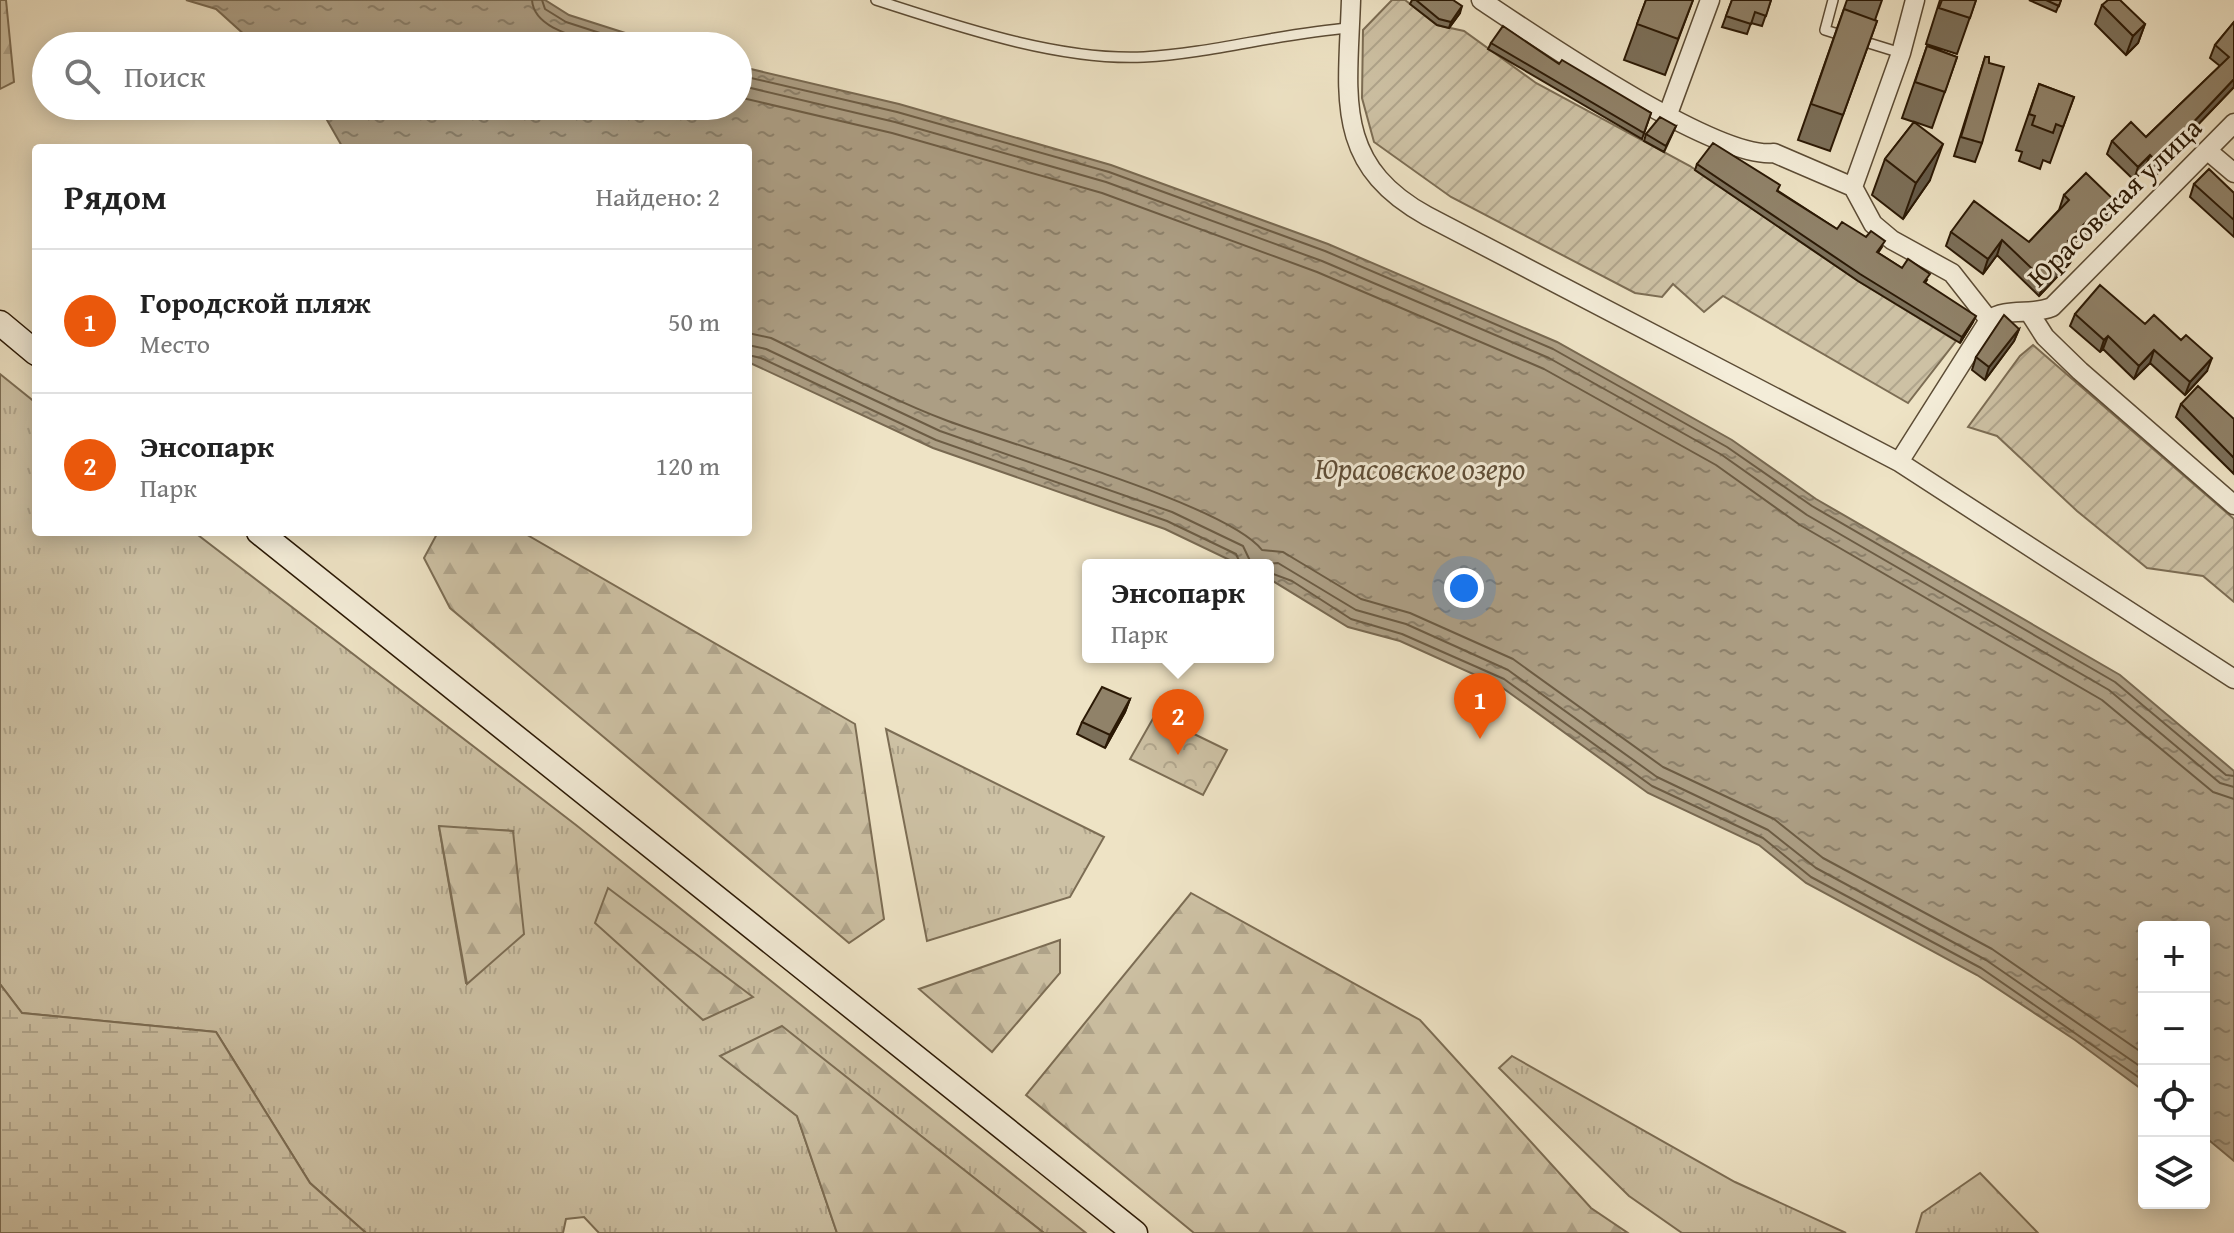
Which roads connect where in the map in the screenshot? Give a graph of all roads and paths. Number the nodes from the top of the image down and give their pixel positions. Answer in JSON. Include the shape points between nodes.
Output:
{"nodes":[{"id":1,"x":876,"y":0,"type":"edge"},
{"id":2,"x":1351,"y":0,"type":"edge"},
{"id":3,"x":1481,"y":0,"type":"edge"},
{"id":4,"x":1710,"y":0,"type":"edge"},
{"id":5,"x":1833,"y":0,"type":"edge"},
{"id":6,"x":1915,"y":0,"type":"edge"},
{"id":7,"x":1350,"y":28,"type":"junction"},
{"id":8,"x":1901,"y":53,"type":"junction"},
{"id":9,"x":1668,"y":114,"type":"junction"},
{"id":10,"x":2234,"y":123,"type":"edge"},
{"id":11,"x":2208,"y":151,"type":"junction"},
{"id":12,"x":2234,"y":173,"type":"edge"},
{"id":13,"x":1853,"y":187,"type":"junction"},
{"id":14,"x":2029,"y":312,"type":"junction"},
{"id":15,"x":1989,"y":320,"type":"junction"},
{"id":16,"x":0,"y":323,"type":"edge"},
{"id":17,"x":32,"y":350,"type":"edge"},
{"id":18,"x":1899,"y":462,"type":"junction"},
{"id":19,"x":2234,"y":505,"type":"edge"},
{"id":20,"x":264,"y":536,"type":"edge"},
{"id":21,"x":2234,"y":679,"type":"edge"},
{"id":22,"x":1135,"y":1233,"type":"edge"}],
"edges":[{"from":1,"to":7,"type":"lane","via":[[1015,40],[1105,57],[1190,52]]},
{"from":2,"to":7,"type":"street"},
{"from":3,"to":9,"type":"street"},
{"from":4,"to":9,"type":"street"},
{"from":5,"to":8,"type":"lane","via":[[1825,30]]},
{"from":6,"to":8,"type":"street"},
{"from":7,"to":18,"type":"street","via":[[1353,128],[1383,187],[1427,216]]},
{"from":8,"to":13,"type":"street"},
{"from":9,"to":13,"type":"street","via":[[1733,146],[1774,153]]},
{"from":10,"to":11,"type":"street","name":"Юрасовская улица"},
{"from":11,"to":12,"type":"street"},
{"from":11,"to":14,"type":"street","name":"Юрасовская улица","via":[[2052,307]]},
{"from":13,"to":15,"type":"street","via":[[1873,224],[1952,273]]},
{"from":14,"to":15,"type":"street","name":"Юрасовская улица","via":[[1998,313]]},
{"from":14,"to":19,"type":"street","name":"Юрасовская улица","via":[[2045,337],[2080,371]]},
{"from":15,"to":18,"type":"street"},
{"from":16,"to":17,"type":"main road"},
{"from":18,"to":21,"type":"street"},
{"from":20,"to":22,"type":"main road"}]}
